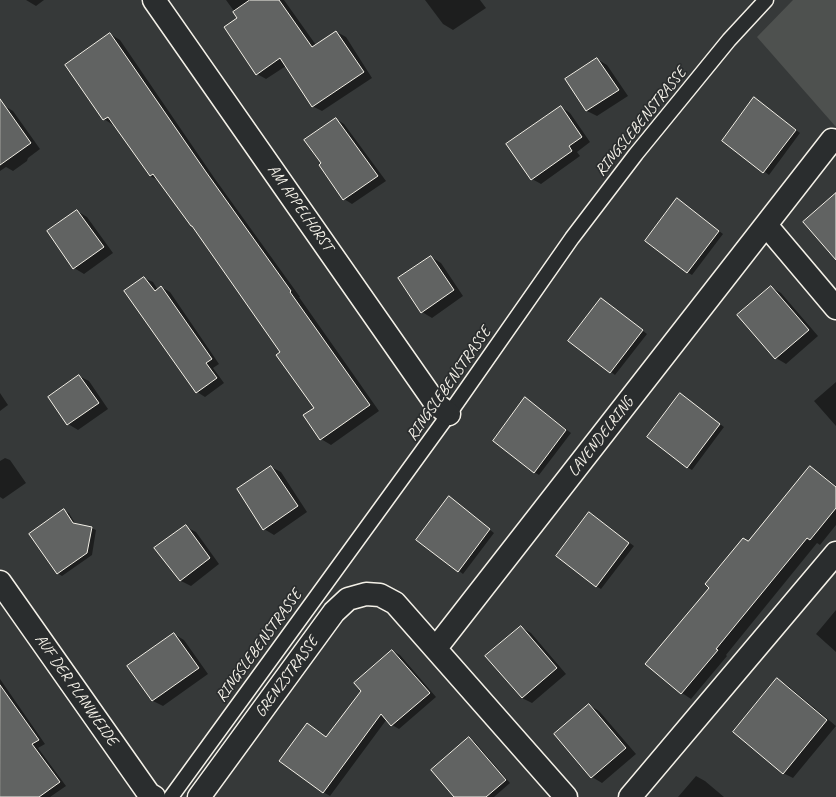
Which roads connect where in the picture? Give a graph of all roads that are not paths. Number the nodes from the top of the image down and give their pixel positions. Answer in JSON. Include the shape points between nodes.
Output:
{"nodes":[{"id":1,"x":154,"y":0,"type":"edge"},
{"id":2,"x":766,"y":0,"type":"edge"},
{"id":3,"x":832,"y":140,"type":"dead end"},
{"id":4,"x":766,"y":225,"type":"junction"},
{"id":5,"x":836,"y":308,"type":"edge"},
{"id":6,"x":449,"y":414,"type":"junction"},
{"id":7,"x":836,"y":553,"type":"edge"},
{"id":8,"x":0,"y":582,"type":"edge"},
{"id":9,"x":436,"y":648,"type":"junction"},
{"id":10,"x":154,"y":797,"type":"edge"},
{"id":11,"x":171,"y":797,"type":"edge"},
{"id":12,"x":198,"y":797,"type":"edge"},
{"id":13,"x":566,"y":797,"type":"edge"},
{"id":14,"x":630,"y":797,"type":"edge"}],
"edges":[{"from":1,"to":6,"type":"street","name":"AM APPELHORST","via":[[436,404]]},
{"from":2,"to":6,"type":"lane","name":"RINGSLEBENSTRASSE","via":[[729,40],[636,154],[572,238]]},
{"from":3,"to":4,"type":"street","name":"LAVENDELRING"},
{"from":4,"to":5,"type":"street"},
{"from":4,"to":9,"type":"street","name":"LAVENDELRING"},
{"from":6,"to":11,"type":"lane","name":"RINGSLEBENSTRASSE"},
{"from":7,"to":14,"type":"street"},
{"from":8,"to":10,"type":"street","name":"AUF DER PLANWEIDE","via":[[149,794]]},
{"from":9,"to":12,"type":"street","name":"GRENZSTRASSE","via":[[395,603],[380,595],[366,594],[348,599],[334,612]]},
{"from":9,"to":13,"type":"street"}]}
